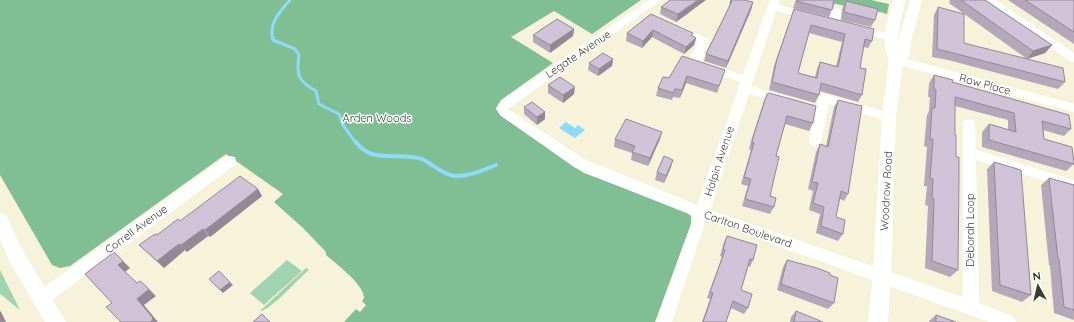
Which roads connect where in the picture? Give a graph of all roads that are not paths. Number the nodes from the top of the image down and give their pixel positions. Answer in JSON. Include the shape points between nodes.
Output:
{"nodes":[{"id":1,"x":656,"y":0,"type":"edge"},
{"id":2,"x":900,"y":0,"type":"edge"},
{"id":3,"x":916,"y":0,"type":"edge"},
{"id":4,"x":989,"y":0,"type":"edge"},
{"id":5,"x":774,"y":4,"type":"edge"},
{"id":6,"x":836,"y":10,"type":"dead end"},
{"id":7,"x":641,"y":11,"type":"junction"},
{"id":8,"x":654,"y":17,"type":"edge"},
{"id":9,"x":834,"y":23,"type":"junction"},
{"id":10,"x":668,"y":24,"type":"edge"},
{"id":11,"x":892,"y":38,"type":"junction"},
{"id":12,"x":1074,"y":58,"type":"edge"},
{"id":13,"x":896,"y":60,"type":"junction"},
{"id":14,"x":745,"y":84,"type":"junction"},
{"id":15,"x":792,"y":103,"type":"edge"},
{"id":16,"x":807,"y":107,"type":"edge"},
{"id":17,"x":1074,"y":108,"type":"edge"},
{"id":18,"x":502,"y":109,"type":"joint"},
{"id":19,"x":822,"y":111,"type":"junction"},
{"id":20,"x":889,"y":117,"type":"junction"},
{"id":21,"x":969,"y":123,"type":"dead end"},
{"id":22,"x":815,"y":142,"type":"dead end"},
{"id":23,"x":970,"y":152,"type":"junction"},
{"id":24,"x":230,"y":161,"type":"dead end"},
{"id":25,"x":1074,"y":185,"type":"edge"},
{"id":26,"x":702,"y":213,"type":"junction"},
{"id":27,"x":0,"y":220,"type":"edge"},
{"id":28,"x":882,"y":275,"type":"junction"},
{"id":29,"x":42,"y":298,"type":"junction"},
{"id":30,"x":971,"y":307,"type":"junction"},
{"id":31,"x":1004,"y":321,"type":"edge"},
{"id":32,"x":56,"y":322,"type":"edge"},
{"id":33,"x":664,"y":322,"type":"edge"},
{"id":34,"x":878,"y":322,"type":"edge"}],
"edges":[{"from":1,"to":7,"type":"street","name":"Legate Avenue"},
{"from":2,"to":11,"type":"street","name":"Woodrow Road"},
{"from":3,"to":13,"type":"street","name":"Woodrow Road","via":[[902,56]]},
{"from":4,"to":12,"type":"street"},
{"from":5,"to":9,"type":"street"},
{"from":5,"to":14,"type":"street","name":"Halpin Avenue"},
{"from":6,"to":9,"type":"street"},
{"from":7,"to":8,"type":"street"},
{"from":7,"to":18,"type":"street","name":"Legate Avenue","via":[[505,104]]},
{"from":9,"to":11,"type":"street"},
{"from":10,"to":14,"type":"street","via":[[704,41],[695,64]]},
{"from":11,"to":13,"type":"street","name":"Woodrow Road","via":[[892,53]]},
{"from":13,"to":17,"type":"street","name":"Row Place"},
{"from":13,"to":20,"type":"street","name":"Woodrow Road"},
{"from":14,"to":15,"type":"street"},
{"from":14,"to":26,"type":"street","name":"Halpin Avenue"},
{"from":16,"to":19,"type":"street"},
{"from":18,"to":26,"type":"street","name":"Carlton Boulevard","via":[[506,116],[578,163]]},
{"from":19,"to":20,"type":"street","via":[[824,98]]},
{"from":19,"to":22,"type":"street"},
{"from":20,"to":28,"type":"street","name":"Woodrow Road"},
{"from":21,"to":23,"type":"street","name":"Deborah Loop"},
{"from":23,"to":25,"type":"street"},
{"from":23,"to":30,"type":"street","name":"Deborah Loop"},
{"from":24,"to":29,"type":"street","name":"Correll Avenue"},
{"from":26,"to":28,"type":"street","name":"Carlton Boulevard"},
{"from":26,"to":33,"type":"street","name":"Halpin Avenue"},
{"from":27,"to":29,"type":"street","via":[[16,256]]},
{"from":28,"to":30,"type":"street","name":"Carlton Boulevard"},
{"from":28,"to":34,"type":"street","name":"Woodrow Road"},
{"from":29,"to":32,"type":"street"},
{"from":30,"to":31,"type":"street","name":"Carlton Boulevard"}]}
